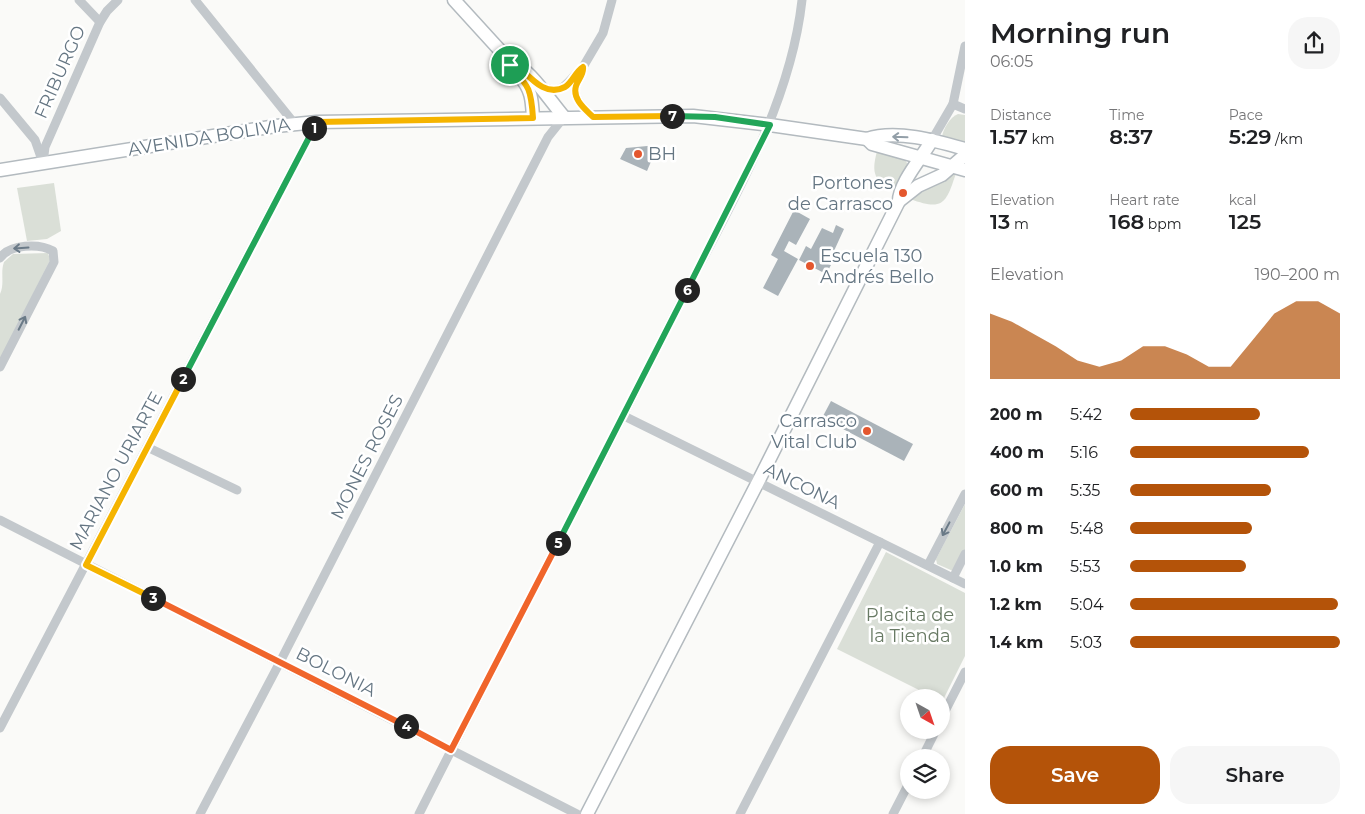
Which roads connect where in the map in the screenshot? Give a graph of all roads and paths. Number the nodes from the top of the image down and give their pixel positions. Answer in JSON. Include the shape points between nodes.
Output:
{"nodes":[{"id":1,"x":79,"y":0,"type":"edge"},
{"id":2,"x":118,"y":0,"type":"edge"},
{"id":3,"x":195,"y":0,"type":"edge"},
{"id":4,"x":454,"y":0,"type":"edge"},
{"id":5,"x":612,"y":0,"type":"edge"},
{"id":6,"x":802,"y":0,"type":"edge"},
{"id":7,"x":100,"y":22,"type":"junction"},
{"id":8,"x":965,"y":46,"type":"edge"},
{"id":9,"x":506,"y":57,"type":"junction"},
{"id":10,"x":583,"y":67,"type":"junction"},
{"id":11,"x":537,"y":84,"type":"junction"},
{"id":12,"x":0,"y":98,"type":"edge"},
{"id":13,"x":953,"y":104,"type":"junction"},
{"id":14,"x":965,"y":109,"type":"edge"},
{"id":15,"x":564,"y":117,"type":"junction"},
{"id":16,"x":593,"y":117,"type":"junction"},
{"id":17,"x":533,"y":118,"type":"junction"},
{"id":18,"x":317,"y":122,"type":"junction"},
{"id":19,"x":294,"y":123,"type":"junction"},
{"id":20,"x":770,"y":125,"type":"junction"},
{"id":21,"x":867,"y":140,"type":"junction"},
{"id":22,"x":932,"y":140,"type":"junction"},
{"id":23,"x":965,"y":149,"type":"edge"},
{"id":24,"x":965,"y":155,"type":"edge"},
{"id":25,"x":921,"y":158,"type":"junction"},
{"id":26,"x":43,"y":163,"type":"junction"},
{"id":27,"x":959,"y":168,"type":"edge"},
{"id":28,"x":0,"y":170,"type":"edge"},
{"id":29,"x":898,"y":201,"type":"junction"},
{"id":30,"x":0,"y":258,"type":"edge"},
{"id":31,"x":0,"y":367,"type":"edge"},
{"id":32,"x":624,"y":416,"type":"junction"},
{"id":33,"x":148,"y":447,"type":"junction"},
{"id":34,"x":758,"y":482,"type":"junction"},
{"id":35,"x":236,"y":490,"type":"dead end"},
{"id":36,"x":965,"y":494,"type":"edge"},
{"id":37,"x":0,"y":520,"type":"edge"},
{"id":38,"x":880,"y":542,"type":"junction"},
{"id":39,"x":965,"y":554,"type":"edge"},
{"id":40,"x":928,"y":564,"type":"junction"},
{"id":41,"x":86,"y":565,"type":"junction"},
{"id":42,"x":953,"y":578,"type":"junction"},
{"id":43,"x":965,"y":584,"type":"edge"},
{"id":44,"x":280,"y":662,"type":"junction"},
{"id":45,"x":965,"y":672,"type":"edge"},
{"id":46,"x":950,"y":701,"type":"edge"},
{"id":47,"x":0,"y":728,"type":"edge"},
{"id":48,"x":451,"y":750,"type":"junction"},
{"id":49,"x":901,"y":799,"type":"edge"},
{"id":50,"x":200,"y":814,"type":"edge"},
{"id":51,"x":419,"y":814,"type":"edge"},
{"id":52,"x":577,"y":814,"type":"edge"},
{"id":53,"x":588,"y":814,"type":"edge"},
{"id":54,"x":740,"y":814,"type":"edge"},
{"id":55,"x":893,"y":814,"type":"edge"}],
"edges":[{"from":1,"to":7,"type":"street"},
{"from":2,"to":7,"type":"street","name":"FRIBURGO"},
{"from":3,"to":19,"type":"street"},
{"from":4,"to":9,"type":"street"},
{"from":5,"to":10,"type":"street","via":[[603,33]]},
{"from":6,"to":20,"type":"street","via":[[792,56]]},
{"from":7,"to":26,"type":"street","name":"FRIBURGO","via":[[45,147]]},
{"from":8,"to":13,"type":"street"},
{"from":9,"to":11,"type":"street"},
{"from":9,"to":17,"type":"street","via":[[528,86]]},
{"from":10,"to":11,"type":"street","via":[[562,88],[551,89]]},
{"from":10,"to":16,"type":"street","via":[[576,93]]},
{"from":11,"to":15,"type":"street"},
{"from":12,"to":26,"type":"street","via":[[35,140]]},
{"from":13,"to":14,"type":"street"},
{"from":13,"to":22,"type":"street"},
{"from":15,"to":16,"type":"street","name":"AVENIDA BOLIVIA"},
{"from":15,"to":17,"type":"street","name":"AVENIDA BOLIVIA"},
{"from":15,"to":44,"type":"street","name":"MONES ROSES","via":[[548,138]]},
{"from":16,"to":20,"type":"street","name":"AVENIDA BOLIVIA","via":[[693,116]]},
{"from":17,"to":18,"type":"street","name":"AVENIDA BOLIVIA"},
{"from":18,"to":19,"type":"street","name":"AVENIDA BOLIVIA"},
{"from":18,"to":33,"type":"street","name":"MARIANO URIARTE"},
{"from":19,"to":26,"type":"street","name":"AVENIDA BOLIVIA"},
{"from":20,"to":21,"type":"street","name":"AVENIDA BOLIVIA"},
{"from":20,"to":32,"type":"street"},
{"from":22,"to":21,"type":"street","name":"AVENIDA BOLIVIA","one_way":true,"via":[[877,136]]},
{"from":21,"to":25,"type":"street","name":"AVENIDA BOLIVIA"},
{"from":22,"to":23,"type":"street","name":"AVENIDA BOLIVIA"},
{"from":22,"to":25,"type":"street"},
{"from":24,"to":27,"type":"street"},
{"from":25,"to":27,"type":"street","name":"AVENIDA BOLIVIA"},
{"from":25,"to":29,"type":"street","via":[[906,179]]},
{"from":26,"to":28,"type":"street","name":"AVENIDA BOLIVIA"},
{"from":27,"to":29,"type":"street","via":[[918,186]]},
{"from":29,"to":34,"type":"street"},
{"from":31,"to":30,"type":"street","one_way":true,"via":[[54,262],[53,251],[46,247],[14,248]]},
{"from":32,"to":34,"type":"street","name":"ANCONA"},
{"from":32,"to":48,"type":"street"},
{"from":33,"to":35,"type":"street"},
{"from":33,"to":41,"type":"street","name":"MARIANO URIARTE"},
{"from":34,"to":38,"type":"street","name":"ANCONA"},
{"from":34,"to":53,"type":"street"},
{"from":36,"to":40,"type":"street","one_way":true},
{"from":37,"to":41,"type":"street","name":"BOLONIA"},
{"from":38,"to":40,"type":"street","name":"ANCONA"},
{"from":38,"to":54,"type":"street"},
{"from":39,"to":42,"type":"street"},
{"from":40,"to":42,"type":"street","name":"ANCONA"},
{"from":41,"to":44,"type":"street","name":"BOLONIA"},
{"from":41,"to":47,"type":"street","name":"MARIANO URIARTE"},
{"from":42,"to":43,"type":"street","name":"ANCONA"},
{"from":44,"to":48,"type":"street","name":"BOLONIA"},
{"from":44,"to":50,"type":"street","name":"MONES ROSES"},
{"from":45,"to":46,"type":"street"},
{"from":48,"to":51,"type":"street"},
{"from":48,"to":52,"type":"street","name":"BOLONIA"},
{"from":49,"to":55,"type":"street"}]}
